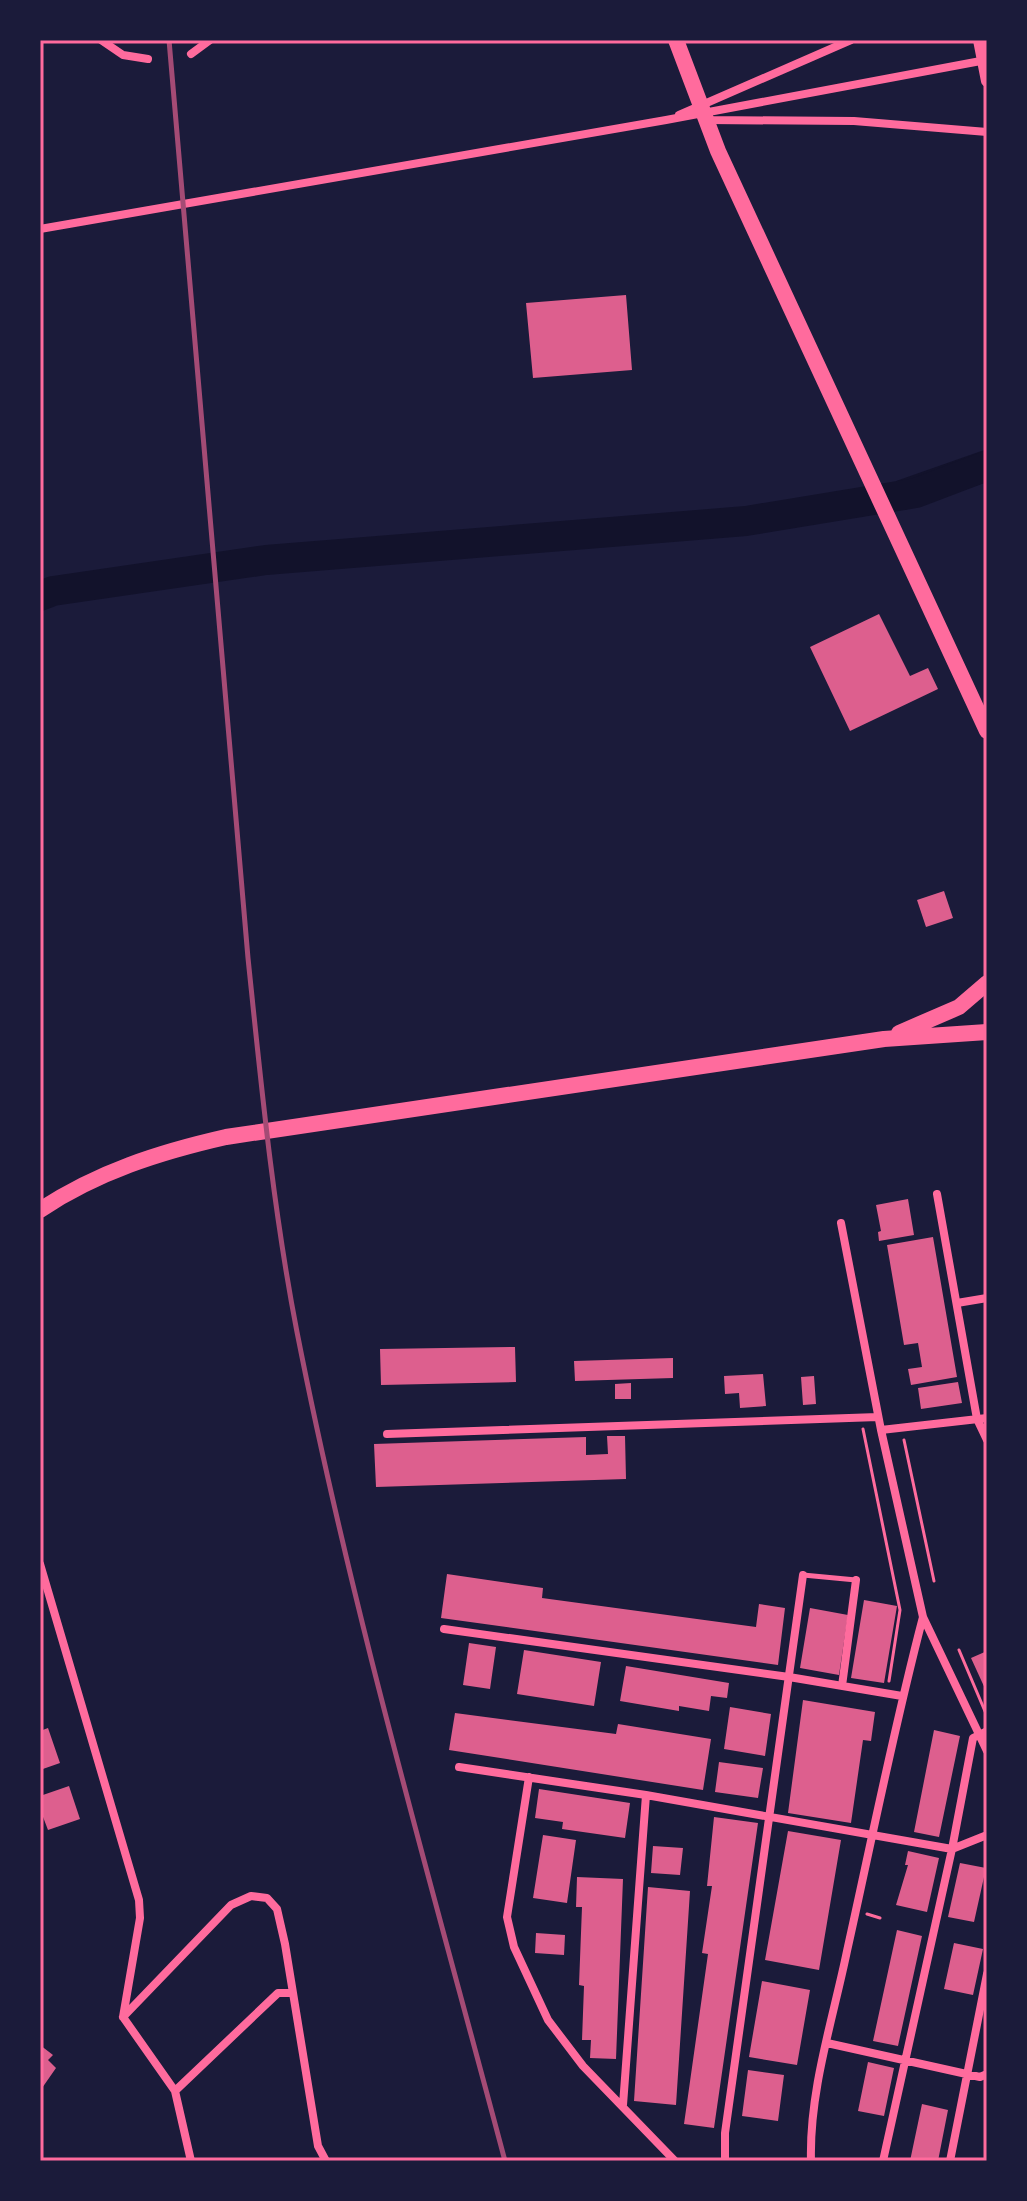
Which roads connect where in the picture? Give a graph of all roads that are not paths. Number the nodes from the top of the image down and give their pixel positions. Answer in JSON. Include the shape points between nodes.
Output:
{"nodes":[{"id":1,"x":101,"y":40,"type":"edge"},
{"id":2,"x":210,"y":40,"type":"edge"},
{"id":3,"x":676,"y":40,"type":"edge"},
{"id":4,"x":851,"y":40,"type":"edge"},
{"id":5,"x":979,"y":40,"type":"edge"},
{"id":6,"x":191,"y":54,"type":"dead end"},
{"id":7,"x":148,"y":59,"type":"dead end"},
{"id":8,"x":987,"y":60,"type":"edge"},
{"id":9,"x":987,"y":81,"type":"edge"},
{"id":10,"x":666,"y":120,"type":"junction"},
{"id":11,"x":987,"y":132,"type":"edge"},
{"id":12,"x":40,"y":229,"type":"edge"},
{"id":13,"x":987,"y":731,"type":"edge"},
{"id":14,"x":987,"y":983,"type":"edge"},
{"id":15,"x":987,"y":1032,"type":"edge"},
{"id":16,"x":884,"y":1039,"type":"junction"},
{"id":17,"x":937,"y":1194,"type":"dead end"},
{"id":18,"x":40,"y":1210,"type":"edge"},
{"id":19,"x":841,"y":1223,"type":"dead end"},
{"id":20,"x":987,"y":1298,"type":"edge"},
{"id":21,"x":957,"y":1303,"type":"junction"},
{"id":22,"x":878,"y":1417,"type":"junction"},
{"id":23,"x":982,"y":1419,"type":"edge"},
{"id":24,"x":881,"y":1430,"type":"junction"},
{"id":25,"x":387,"y":1434,"type":"dead end"},
{"id":26,"x":987,"y":1440,"type":"edge"},
{"id":27,"x":40,"y":1564,"type":"edge"},
{"id":28,"x":803,"y":1575,"type":"joint"},
{"id":29,"x":856,"y":1580,"type":"joint"},
{"id":30,"x":923,"y":1617,"type":"junction"},
{"id":31,"x":444,"y":1629,"type":"dead end"},
{"id":32,"x":789,"y":1677,"type":"junction"},
{"id":33,"x":842,"y":1686,"type":"junction"},
{"id":34,"x":902,"y":1696,"type":"junction"},
{"id":35,"x":983,"y":1733,"type":"edge"},
{"id":36,"x":987,"y":1751,"type":"edge"},
{"id":37,"x":459,"y":1767,"type":"dead end"},
{"id":38,"x":529,"y":1777,"type":"junction"},
{"id":39,"x":646,"y":1795,"type":"junction"},
{"id":40,"x":771,"y":1817,"type":"junction"},
{"id":41,"x":873,"y":1834,"type":"junction"},
{"id":42,"x":987,"y":1835,"type":"edge"},
{"id":43,"x":952,"y":1849,"type":"junction"},
{"id":44,"x":987,"y":1974,"type":"edge"},
{"id":45,"x":293,"y":1993,"type":"junction"},
{"id":46,"x":123,"y":2017,"type":"junction"},
{"id":47,"x":827,"y":2043,"type":"junction"},
{"id":48,"x":905,"y":2060,"type":"junction"},
{"id":49,"x":969,"y":2074,"type":"junction"},
{"id":50,"x":987,"y":2074,"type":"edge"},
{"id":51,"x":175,"y":2091,"type":"junction"},
{"id":52,"x":623,"y":2106,"type":"junction"},
{"id":53,"x":191,"y":2161,"type":"edge"},
{"id":54,"x":326,"y":2161,"type":"edge"},
{"id":55,"x":675,"y":2161,"type":"edge"},
{"id":56,"x":725,"y":2161,"type":"edge"},
{"id":57,"x":811,"y":2161,"type":"edge"},
{"id":58,"x":883,"y":2161,"type":"edge"},
{"id":59,"x":950,"y":2161,"type":"edge"}],
"edges":[{"from":1,"to":7,"type":"street","via":[[123,55]]},
{"from":2,"to":6,"type":"street"},
{"from":3,"to":13,"type":"main road","via":[[718,151]]},
{"from":4,"to":10,"type":"street"},
{"from":5,"to":9,"type":"street"},
{"from":8,"to":10,"type":"street"},
{"from":10,"to":11,"type":"street","via":[[854,121]]},
{"from":10,"to":12,"type":"street"},
{"from":14,"to":16,"type":"main road","via":[[959,1007]]},
{"from":15,"to":16,"type":"main road"},
{"from":16,"to":18,"type":"main road","via":[[226,1137],[118,1168]]},
{"from":17,"to":21,"type":"street"},
{"from":19,"to":22,"type":"street"},
{"from":20,"to":21,"type":"street"},
{"from":21,"to":23,"type":"street"},
{"from":22,"to":24,"type":"street"},
{"from":22,"to":25,"type":"street"},
{"from":23,"to":24,"type":"street"},
{"from":23,"to":26,"type":"street"},
{"from":24,"to":30,"type":"street"},
{"from":27,"to":46,"type":"street","via":[[139,1900]]},
{"from":28,"to":29,"type":"lane"},
{"from":28,"to":32,"type":"street"},
{"from":29,"to":33,"type":"street"},
{"from":30,"to":34,"type":"street"},
{"from":30,"to":35,"type":"street"},
{"from":31,"to":32,"type":"street"},
{"from":32,"to":33,"type":"street"},
{"from":32,"to":40,"type":"street"},
{"from":33,"to":34,"type":"street"},
{"from":34,"to":41,"type":"street"},
{"from":35,"to":36,"type":"street"},
{"from":35,"to":43,"type":"street","via":[[973,1738]]},
{"from":37,"to":38,"type":"street"},
{"from":38,"to":39,"type":"street"},
{"from":38,"to":52,"type":"street","via":[[507,1917],[514,1947],[548,2020]]},
{"from":39,"to":40,"type":"street"},
{"from":39,"to":52,"type":"street"},
{"from":40,"to":41,"type":"street"},
{"from":40,"to":56,"type":"street"},
{"from":41,"to":43,"type":"street"},
{"from":41,"to":47,"type":"street"},
{"from":42,"to":43,"type":"street"},
{"from":43,"to":48,"type":"street"},
{"from":44,"to":49,"type":"street"},
{"from":45,"to":46,"type":"street","via":[[277,1909],[267,1898],[251,1896],[231,1905]]},
{"from":45,"to":51,"type":"street","via":[[278,1993]]},
{"from":45,"to":54,"type":"street","via":[[318,2146]]},
{"from":46,"to":51,"type":"street"},
{"from":47,"to":48,"type":"street"},
{"from":47,"to":57,"type":"street","via":[[810,2127]]},
{"from":48,"to":49,"type":"street"},
{"from":48,"to":58,"type":"street"},
{"from":49,"to":50,"type":"street"},
{"from":49,"to":59,"type":"street"},
{"from":51,"to":53,"type":"street"},
{"from":52,"to":55,"type":"street"}]}
